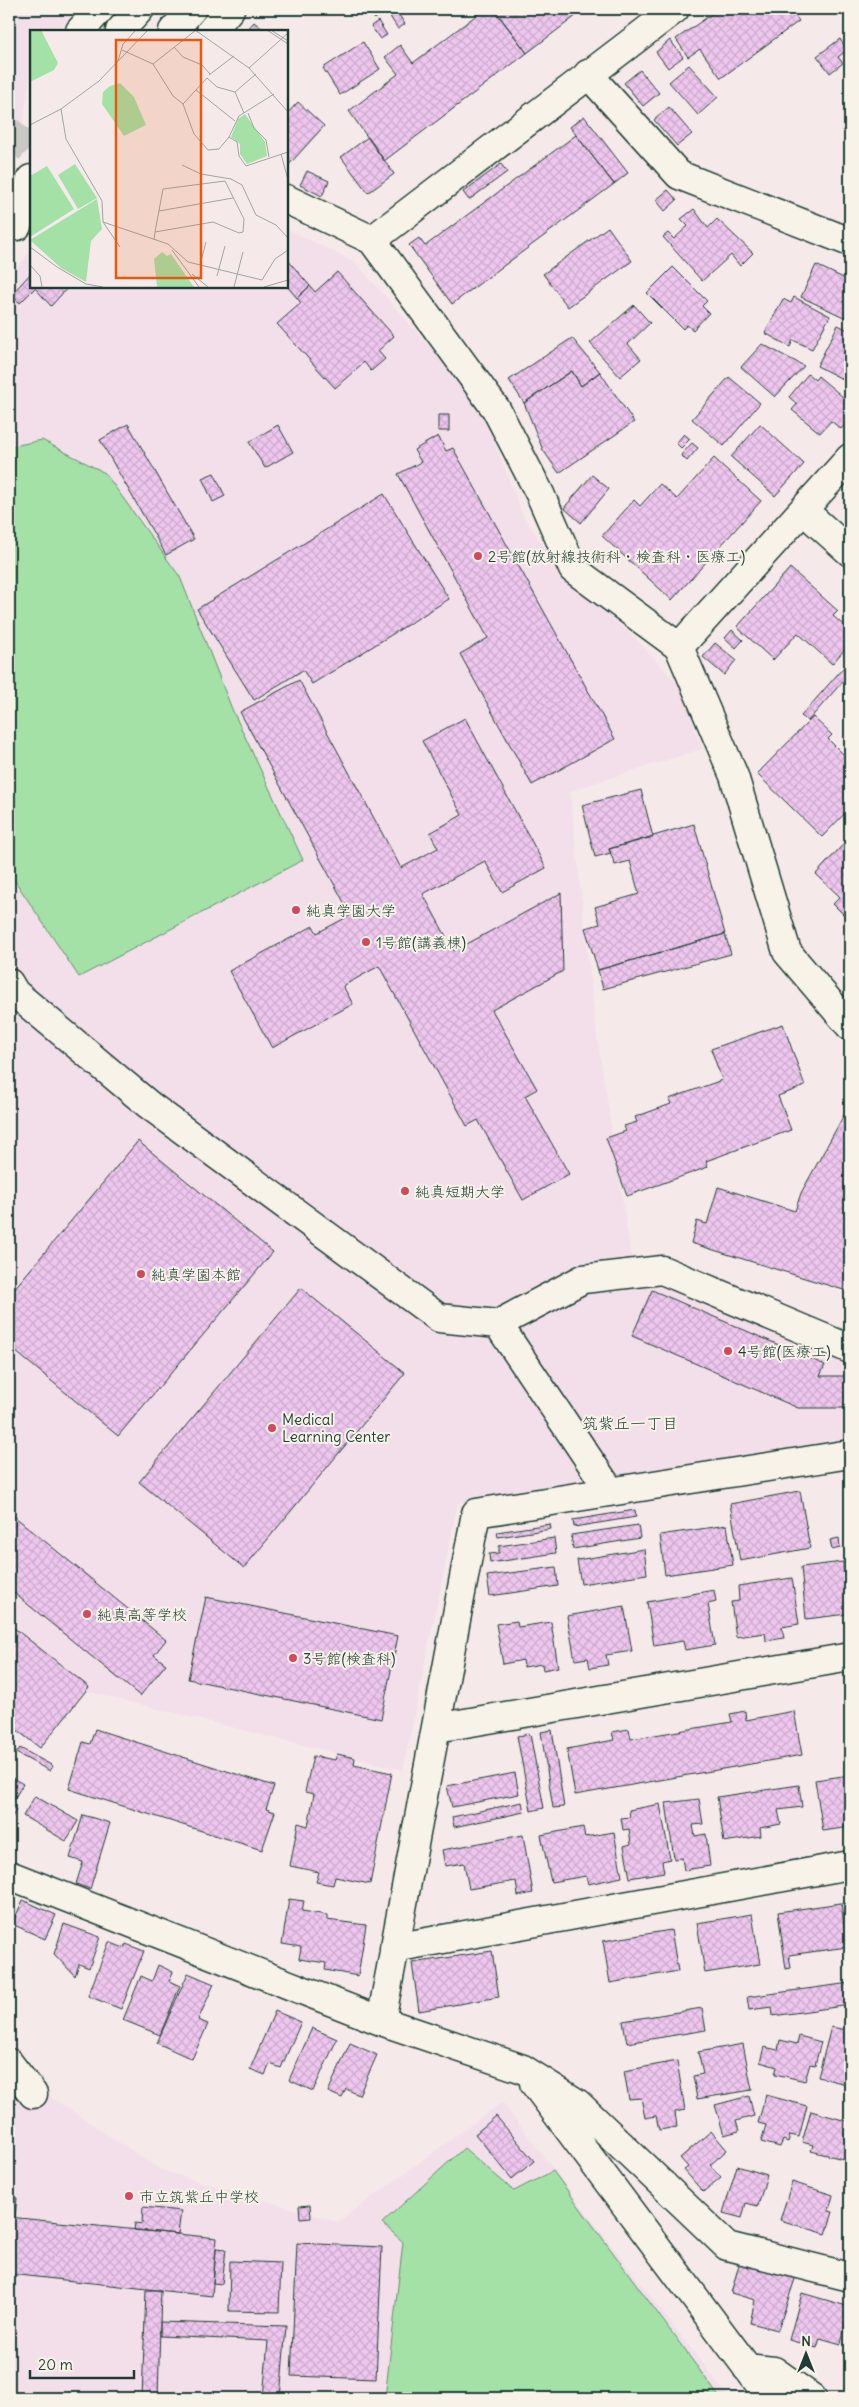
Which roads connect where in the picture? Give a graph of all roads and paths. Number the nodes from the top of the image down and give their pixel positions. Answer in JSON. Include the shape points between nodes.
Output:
{"nodes":[{"id":1,"x":100,"y":9,"type":"edge"},
{"id":2,"x":140,"y":9,"type":"edge"},
{"id":3,"x":192,"y":9,"type":"edge"},
{"id":4,"x":230,"y":9,"type":"edge"},
{"id":5,"x":676,"y":9,"type":"edge"},
{"id":6,"x":81,"y":30,"type":"edge"},
{"id":7,"x":121,"y":30,"type":"edge"},
{"id":8,"x":174,"y":30,"type":"edge"},
{"id":9,"x":212,"y":30,"type":"edge"},
{"id":10,"x":588,"y":74,"type":"junction"},
{"id":11,"x":30,"y":183,"type":"edge"},
{"id":12,"x":288,"y":200,"type":"edge"},
{"id":13,"x":19,"y":224,"type":"edge"},
{"id":14,"x":372,"y":240,"type":"junction"},
{"id":15,"x":850,"y":242,"type":"edge"},
{"id":16,"x":850,"y":458,"type":"edge"},
{"id":17,"x":803,"y":510,"type":"junction"},
{"id":18,"x":850,"y":552,"type":"edge"},
{"id":19,"x":679,"y":647,"type":"junction"},
{"id":20,"x":9,"y":983,"type":"edge"},
{"id":21,"x":850,"y":1026,"type":"edge"},
{"id":22,"x":498,"y":1324,"type":"junction"},
{"id":23,"x":850,"y":1349,"type":"edge"},
{"id":24,"x":850,"y":1454,"type":"edge"},
{"id":25,"x":610,"y":1491,"type":"junction"},
{"id":26,"x":850,"y":1657,"type":"edge"},
{"id":27,"x":436,"y":1728,"type":"junction"},
{"id":28,"x":850,"y":1865,"type":"edge"},
{"id":29,"x":9,"y":1875,"type":"edge"},
{"id":30,"x":394,"y":1948,"type":"junction"},
{"id":31,"x":381,"y":2021,"type":"junction"},
{"id":32,"x":9,"y":2063,"type":"edge"},
{"id":33,"x":524,"y":2069,"type":"junction"},
{"id":34,"x":33,"y":2094,"type":"dead end"},
{"id":35,"x":850,"y":2276,"type":"edge"},
{"id":36,"x":747,"y":2368,"type":"junction"},
{"id":37,"x":770,"y":2398,"type":"edge"},
{"id":38,"x":812,"y":2398,"type":"edge"}],
"edges":[{"from":1,"to":6,"type":"street"},
{"from":2,"to":7,"type":"street"},
{"from":3,"to":8,"type":"street"},
{"from":4,"to":9,"type":"street"},
{"from":5,"to":10,"type":"street"},
{"from":10,"to":14,"type":"street"},
{"from":10,"to":15,"type":"street","via":[[679,175]]},
{"from":11,"to":13,"type":"street"},
{"from":12,"to":14,"type":"street"},
{"from":14,"to":19,"type":"street","via":[[496,409],[540,494],[573,569]]},
{"from":16,"to":17,"type":"street"},
{"from":17,"to":18,"type":"street"},
{"from":17,"to":19,"type":"street"},
{"from":19,"to":21,"type":"street","via":[[734,776],[787,952]]},
{"from":20,"to":22,"type":"street","via":[[15,993],[149,1105],[439,1318]]},
{"from":22,"to":23,"type":"street","via":[[582,1278],[662,1270]]},
{"from":22,"to":25,"type":"street"},
{"from":24,"to":25,"type":"street"},
{"from":25,"to":27,"type":"street","via":[[476,1513]]},
{"from":26,"to":27,"type":"street"},
{"from":27,"to":30,"type":"street"},
{"from":28,"to":30,"type":"street"},
{"from":29,"to":31,"type":"street"},
{"from":30,"to":31,"type":"street"},
{"from":31,"to":33,"type":"street"},
{"from":32,"to":34,"type":"street"},
{"from":33,"to":35,"type":"street","via":[[577,2103],[727,2246]]},
{"from":33,"to":36,"type":"street"},
{"from":36,"to":37,"type":"street"},
{"from":36,"to":38,"type":"street","via":[[774,2371]]}]}
